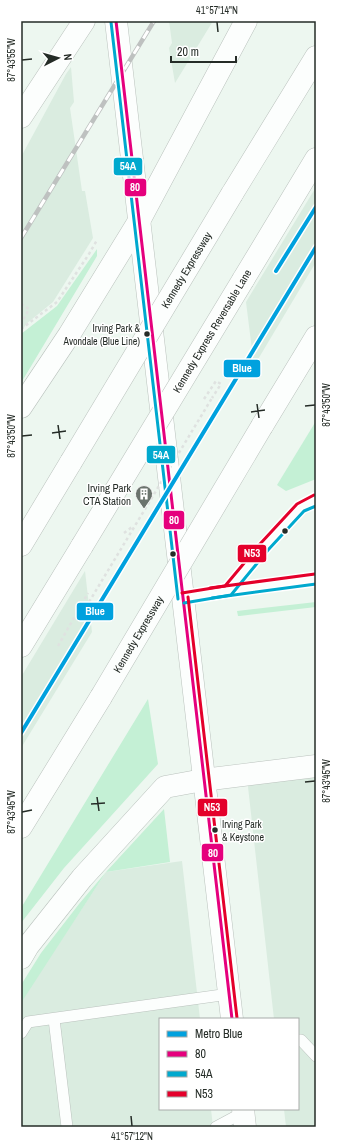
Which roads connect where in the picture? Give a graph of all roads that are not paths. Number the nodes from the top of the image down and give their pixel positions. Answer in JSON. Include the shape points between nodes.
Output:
{"nodes":[{"id":1,"x":84,"y":21,"type":"edge"},
{"id":2,"x":116,"y":21,"type":"edge"},
{"id":3,"x":246,"y":21,"type":"edge"},
{"id":4,"x":316,"y":57,"type":"edge"},
{"id":5,"x":21,"y":117,"type":"edge"},
{"id":6,"x":316,"y":159,"type":"edge"},
{"id":7,"x":140,"y":221,"type":"junction"},
{"id":8,"x":316,"y":337,"type":"edge"},
{"id":9,"x":21,"y":407,"type":"edge"},
{"id":10,"x":316,"y":500,"type":"edge"},
{"id":11,"x":21,"y":545,"type":"edge"},
{"id":12,"x":316,"y":579,"type":"edge"},
{"id":13,"x":228,"y":591,"type":"junction"},
{"id":14,"x":183,"y":598,"type":"junction"},
{"id":15,"x":21,"y":646,"type":"edge"},
{"id":16,"x":316,"y":766,"type":"edge"},
{"id":17,"x":203,"y":780,"type":"junction"},
{"id":18,"x":21,"y":827,"type":"edge"},
{"id":19,"x":21,"y":958,"type":"edge"},
{"id":20,"x":229,"y":994,"type":"junction"},
{"id":21,"x":232,"y":1018,"type":"edge"},
{"id":22,"x":54,"y":1019,"type":"junction"},
{"id":23,"x":21,"y":1033,"type":"edge"},
{"id":24,"x":299,"y":1040,"type":"edge"},
{"id":25,"x":316,"y":1056,"type":"edge"},
{"id":26,"x":244,"y":1116,"type":"edge"},
{"id":27,"x":67,"y":1127,"type":"edge"},
{"id":28,"x":216,"y":1127,"type":"edge"}],
"edges":[{"from":1,"to":5,"type":"main road"},
{"from":2,"to":7,"type":"main road"},
{"from":3,"to":7,"type":"main road"},
{"from":4,"to":11,"type":"main road","name":"Kennedy Expressway","bridge":true},
{"from":6,"to":15,"type":"main road","name":"Kennedy Express Reversable Lane","bridge":true},
{"from":7,"to":9,"type":"main road"},
{"from":7,"to":14,"type":"main road"},
{"from":8,"to":18,"type":"main road","name":"Kennedy Expressway","bridge":true},
{"from":10,"to":13,"type":"lane","via":[[301,507]]},
{"from":12,"to":13,"type":"lane"},
{"from":13,"to":14,"type":"lane"},
{"from":14,"to":17,"type":"main road"},
{"from":16,"to":17,"type":"main road"},
{"from":17,"to":19,"type":"main road","via":[[165,787],[82,878]]},
{"from":17,"to":20,"type":"main road"},
{"from":20,"to":21,"type":"main road"},
{"from":20,"to":22,"type":"lane"},
{"from":22,"to":23,"type":"lane","via":[[28,1022]]},
{"from":22,"to":27,"type":"lane"},
{"from":24,"to":25,"type":"lane"},
{"from":26,"to":28,"type":"lane"}]}
